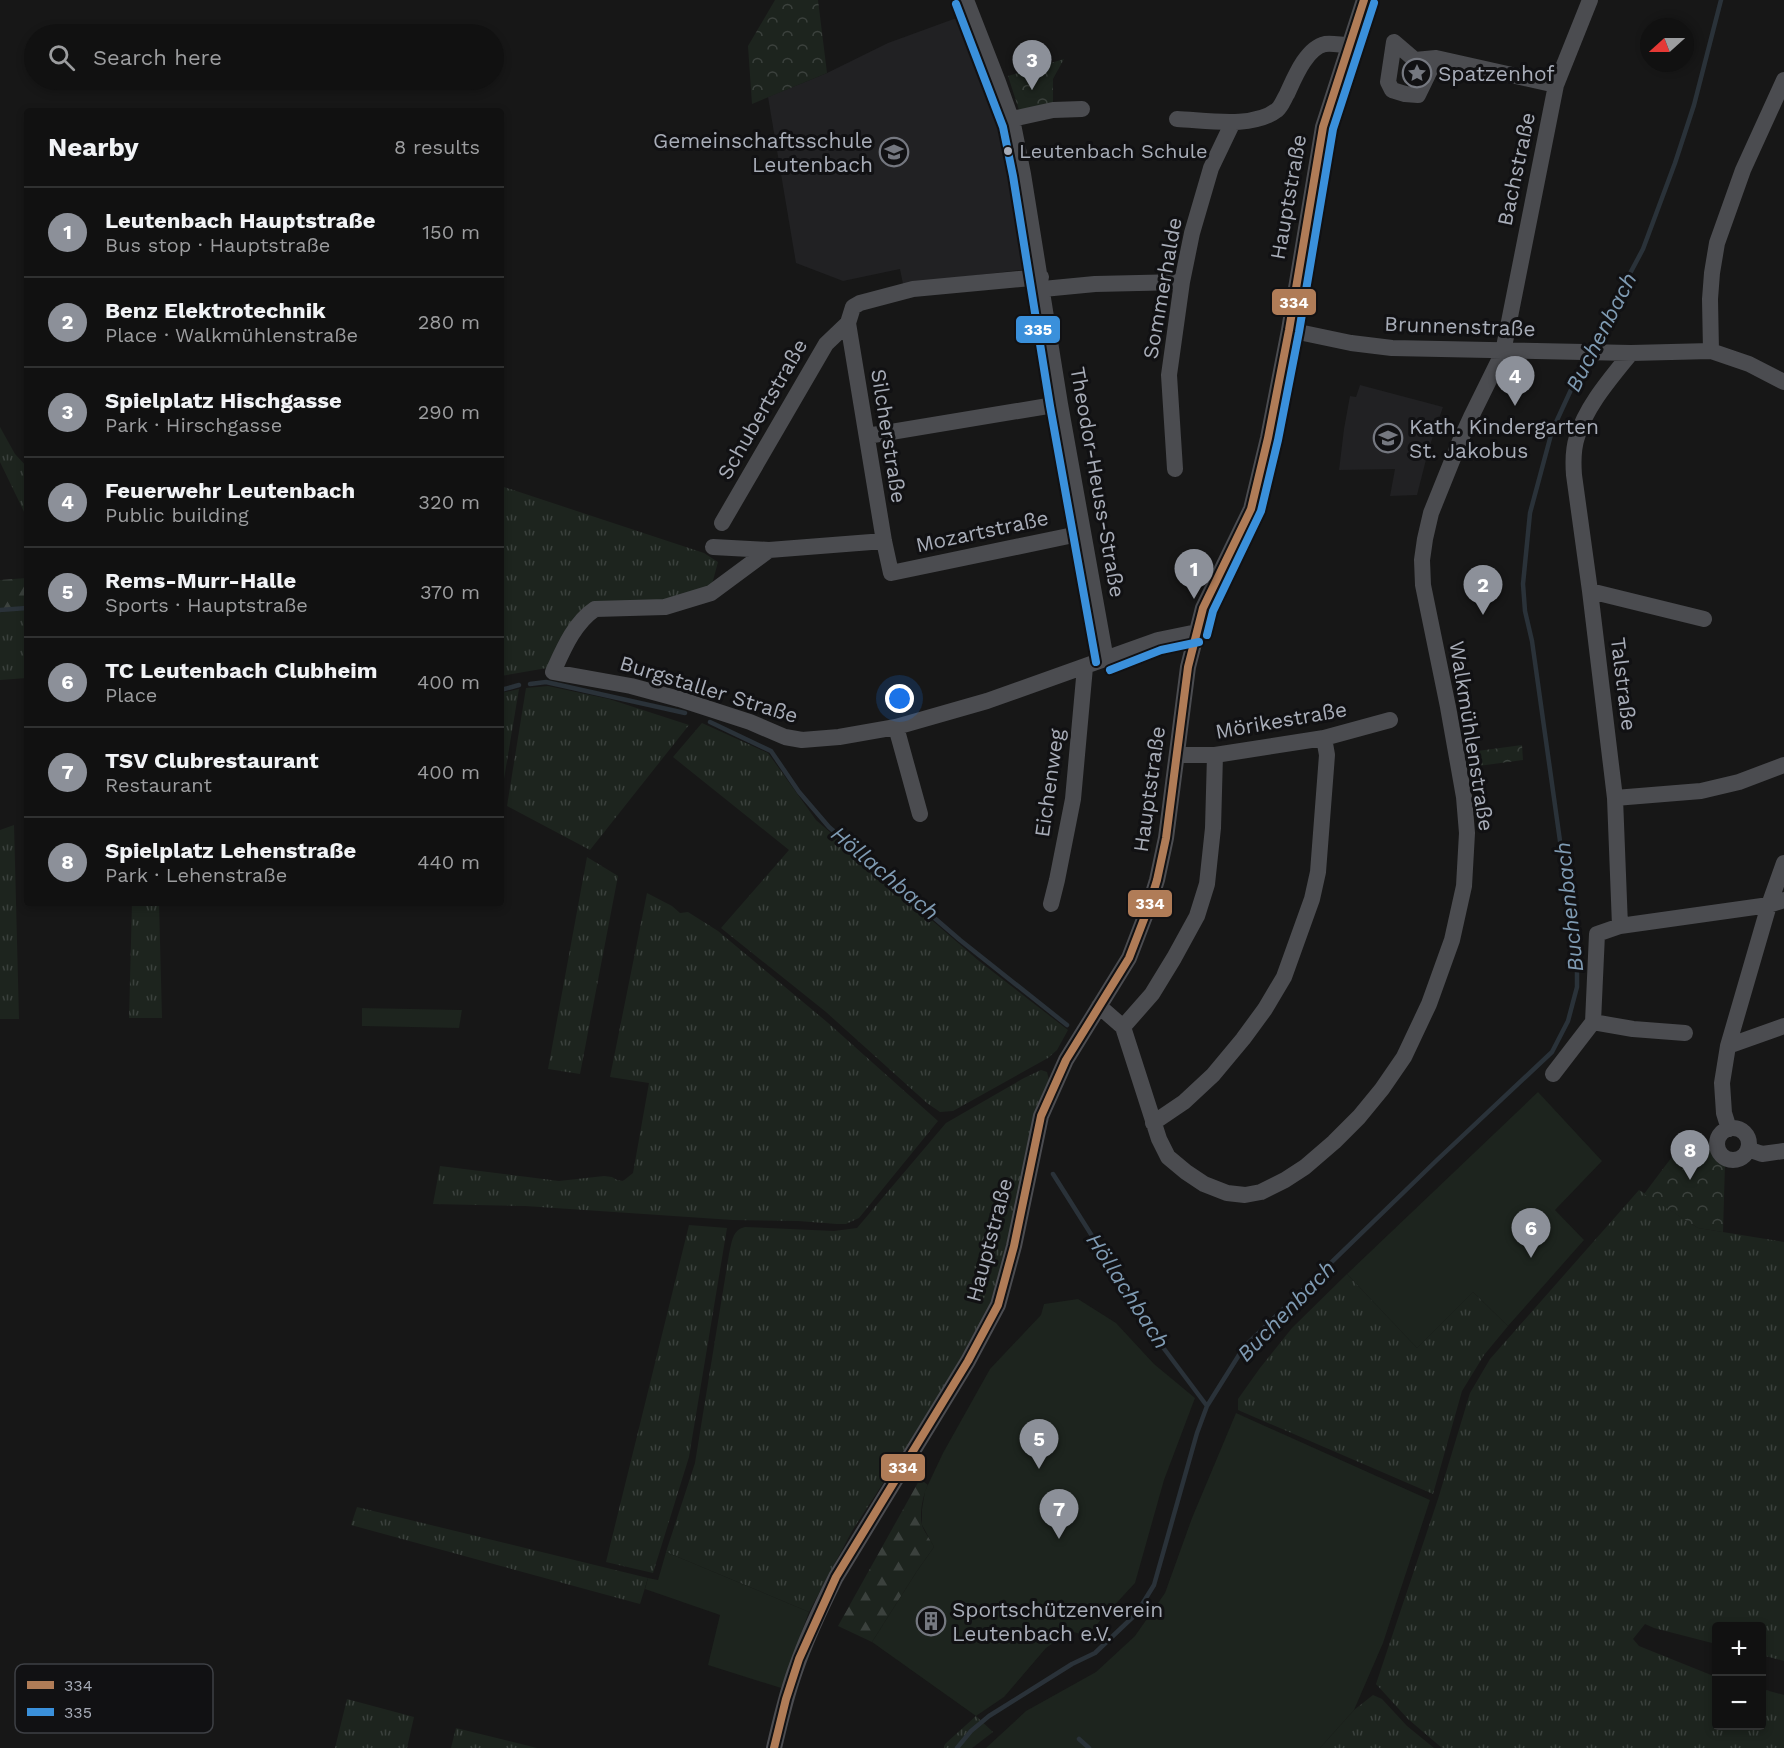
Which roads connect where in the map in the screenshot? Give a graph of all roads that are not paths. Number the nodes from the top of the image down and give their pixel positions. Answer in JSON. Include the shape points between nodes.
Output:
{"nodes":[{"id":1,"x":966,"y":0,"type":"edge"},
{"id":2,"x":1364,"y":0,"type":"edge"},
{"id":3,"x":1590,"y":0,"type":"edge"},
{"id":4,"x":1348,"y":45,"type":"junction"},
{"id":5,"x":1436,"y":58,"type":"dead end"},
{"id":6,"x":1784,"y":80,"type":"edge"},
{"id":7,"x":1556,"y":85,"type":"junction"},
{"id":8,"x":1082,"y":109,"type":"dead end"},
{"id":9,"x":1177,"y":118,"type":"dead end"},
{"id":10,"x":1012,"y":119,"type":"junction"},
{"id":11,"x":1233,"y":122,"type":"junction"},
{"id":12,"x":1182,"y":282,"type":"junction"},
{"id":13,"x":1042,"y":283,"type":"junction"},
{"id":14,"x":851,"y":315,"type":"junction"},
{"id":15,"x":1289,"y":330,"type":"junction"},
{"id":16,"x":1711,"y":351,"type":"junction"},
{"id":17,"x":1503,"y":352,"type":"junction"},
{"id":18,"x":1631,"y":353,"type":"junction"},
{"id":19,"x":1783,"y":378,"type":"edge"},
{"id":20,"x":1060,"y":404,"type":"junction"},
{"id":21,"x":867,"y":436,"type":"junction"},
{"id":22,"x":1175,"y":469,"type":"dead end"},
{"id":23,"x":722,"y":523,"type":"dead end"},
{"id":24,"x":1083,"y":533,"type":"junction"},
{"id":25,"x":884,"y":541,"type":"junction"},
{"id":26,"x":713,"y":547,"type":"dead end"},
{"id":27,"x":769,"y":550,"type":"junction"},
{"id":28,"x":891,"y":573,"type":"joint"},
{"id":29,"x":1590,"y":591,"type":"junction"},
{"id":30,"x":1704,"y":619,"type":"dead end"},
{"id":31,"x":1197,"y":632,"type":"junction"},
{"id":32,"x":1106,"y":660,"type":"junction"},
{"id":33,"x":1085,"y":667,"type":"junction"},
{"id":34,"x":1390,"y":720,"type":"dead end"},
{"id":35,"x":896,"y":727,"type":"junction"},
{"id":36,"x":1324,"y":738,"type":"junction"},
{"id":37,"x":1178,"y":755,"type":"junction"},
{"id":38,"x":1215,"y":755,"type":"junction"},
{"id":39,"x":1784,"y":765,"type":"edge"},
{"id":40,"x":1615,"y":798,"type":"junction"},
{"id":41,"x":920,"y":814,"type":"dead end"},
{"id":42,"x":1784,"y":863,"type":"edge"},
{"id":43,"x":1776,"y":903,"type":"edge"},
{"id":44,"x":1051,"y":904,"type":"dead end"},
{"id":45,"x":1620,"y":926,"type":"junction"},
{"id":46,"x":1099,"y":1006,"type":"junction"},
{"id":47,"x":1593,"y":1022,"type":"junction"},
{"id":48,"x":1784,"y":1026,"type":"edge"},
{"id":49,"x":1123,"y":1027,"type":"junction"},
{"id":50,"x":1685,"y":1033,"type":"dead end"},
{"id":51,"x":1728,"y":1046,"type":"junction"},
{"id":52,"x":1553,"y":1074,"type":"dead end"},
{"id":53,"x":1153,"y":1123,"type":"junction"},
{"id":54,"x":1729,"y":1129,"type":"junction"},
{"id":55,"x":1748,"y":1149,"type":"junction"},
{"id":56,"x":1784,"y":1151,"type":"edge"},
{"id":57,"x":774,"y":1748,"type":"edge"}],
"edges":[{"from":1,"to":10,"type":"street","name":"Theodor-Heuss-Straße"},
{"from":2,"to":4,"type":"street","name":"Hauptstraße"},
{"from":3,"to":7,"type":"street","name":"Bachstraße"},
{"from":4,"to":11,"type":"street","via":[[1325,44],[1315,49],[1304,61],[1279,109],[1265,117]]},
{"from":4,"to":15,"type":"street","name":"Hauptstraße","via":[[1323,127]]},
{"from":5,"to":7,"type":"street"},
{"from":6,"to":16,"type":"street","via":[[1743,170],[1717,243],[1710,299]]},
{"from":7,"to":17,"type":"street","name":"Bachstraße"},
{"from":8,"to":10,"type":"street","via":[[1053,110]]},
{"from":9,"to":11,"type":"street"},
{"from":10,"to":13,"type":"street","name":"Theodor-Heuss-Straße"},
{"from":11,"to":12,"type":"street","name":"Sommerhalde","via":[[1212,168]]},
{"from":12,"to":13,"type":"street"},
{"from":12,"to":22,"type":"street","name":"Sommerhalde","via":[[1169,375]]},
{"from":13,"to":14,"type":"street","via":[[913,289],[860,303]]},
{"from":13,"to":20,"type":"street","name":"Theodor-Heuss-Straße"},
{"from":14,"to":21,"type":"street","name":"Silcherstraße"},
{"from":14,"to":23,"type":"street","name":"Schubertstraße","via":[[826,344]]},
{"from":15,"to":17,"type":"street","name":"Brunnenstraße","via":[[1392,348]]},
{"from":15,"to":31,"type":"street","name":"Hauptstraße","via":[[1251,508],[1203,608]]},
{"from":16,"to":18,"type":"street","name":"Brunnenstraße"},
{"from":16,"to":19,"type":"street"},
{"from":17,"to":18,"type":"street","name":"Brunnenstraße"},
{"from":17,"to":53,"type":"street","name":"Walkmühlenstraße","via":[[1431,513],[1422,560],[1423,585],[1448,706],[1467,833],[1464,886],[1452,940],[1429,1004],[1404,1057],[1359,1117],[1305,1167],[1261,1192],[1227,1193],[1204,1184],[1168,1156]]},
{"from":18,"to":29,"type":"street","name":"Talstraße","via":[[1589,411],[1577,436],[1573,457]]},
{"from":20,"to":21,"type":"street"},
{"from":20,"to":24,"type":"street","name":"Theodor-Heuss-Straße"},
{"from":21,"to":25,"type":"street","name":"Silcherstraße"},
{"from":24,"to":28,"type":"street","name":"Mozartstraße"},
{"from":24,"to":32,"type":"street","name":"Theodor-Heuss-Straße"},
{"from":25,"to":27,"type":"street","name":"Mozartstraße"},
{"from":25,"to":28,"type":"street","name":"Silcherstraße"},
{"from":26,"to":27,"type":"street","name":"Mozartstraße"},
{"from":27,"to":35,"type":"street","name":"Burgstaller Straße","via":[[711,593],[665,607],[595,609],[578,624],[553,672],[679,699],[802,740]]},
{"from":29,"to":30,"type":"street"},
{"from":29,"to":40,"type":"street","name":"Talstraße"},
{"from":31,"to":32,"type":"street","name":"Burgstaller Straße","via":[[1158,640]]},
{"from":31,"to":37,"type":"street","name":"Hauptstraße","via":[[1188,667]]},
{"from":32,"to":33,"type":"street","name":"Burgstaller Straße"},
{"from":33,"to":35,"type":"street","name":"Burgstaller Straße"},
{"from":33,"to":44,"type":"street","name":"Eichenweg","via":[[1073,799]]},
{"from":34,"to":36,"type":"street","name":"Mörikestraße"},
{"from":35,"to":41,"type":"street"},
{"from":36,"to":38,"type":"street","name":"Mörikestraße"},
{"from":36,"to":53,"type":"street","via":[[1327,755],[1318,872],[1284,976],[1265,1009],[1213,1075]]},
{"from":37,"to":38,"type":"street","name":"Mörikestraße"},
{"from":37,"to":46,"type":"street","name":"Hauptstraße","via":[[1164,853],[1149,906],[1129,958]]},
{"from":38,"to":49,"type":"street","via":[[1207,884],[1197,916],[1152,994]]},
{"from":39,"to":40,"type":"street","via":[[1701,791]]},
{"from":40,"to":45,"type":"street","name":"Talstraße"},
{"from":42,"to":43,"type":"street"},
{"from":43,"to":45,"type":"street"},
{"from":43,"to":51,"type":"street"},
{"from":45,"to":47,"type":"street","via":[[1597,934]]},
{"from":46,"to":49,"type":"street"},
{"from":46,"to":57,"type":"street","name":"Hauptstraße","via":[[1066,1060],[1041,1116],[998,1305],[836,1577],[795,1669]]},
{"from":47,"to":50,"type":"street"},
{"from":47,"to":52,"type":"street"},
{"from":48,"to":51,"type":"street"},
{"from":49,"to":53,"type":"street","name":"Walkmühlenstraße"},
{"from":51,"to":54,"type":"street","via":[[1722,1083]]},
{"from":54,"to":55,"type":"street","via":[[1743,1132]]},
{"from":54,"to":55,"type":"street","via":[[1718,1140],[1721,1155],[1736,1160]]},
{"from":55,"to":56,"type":"street","via":[[1761,1154]]}]}
